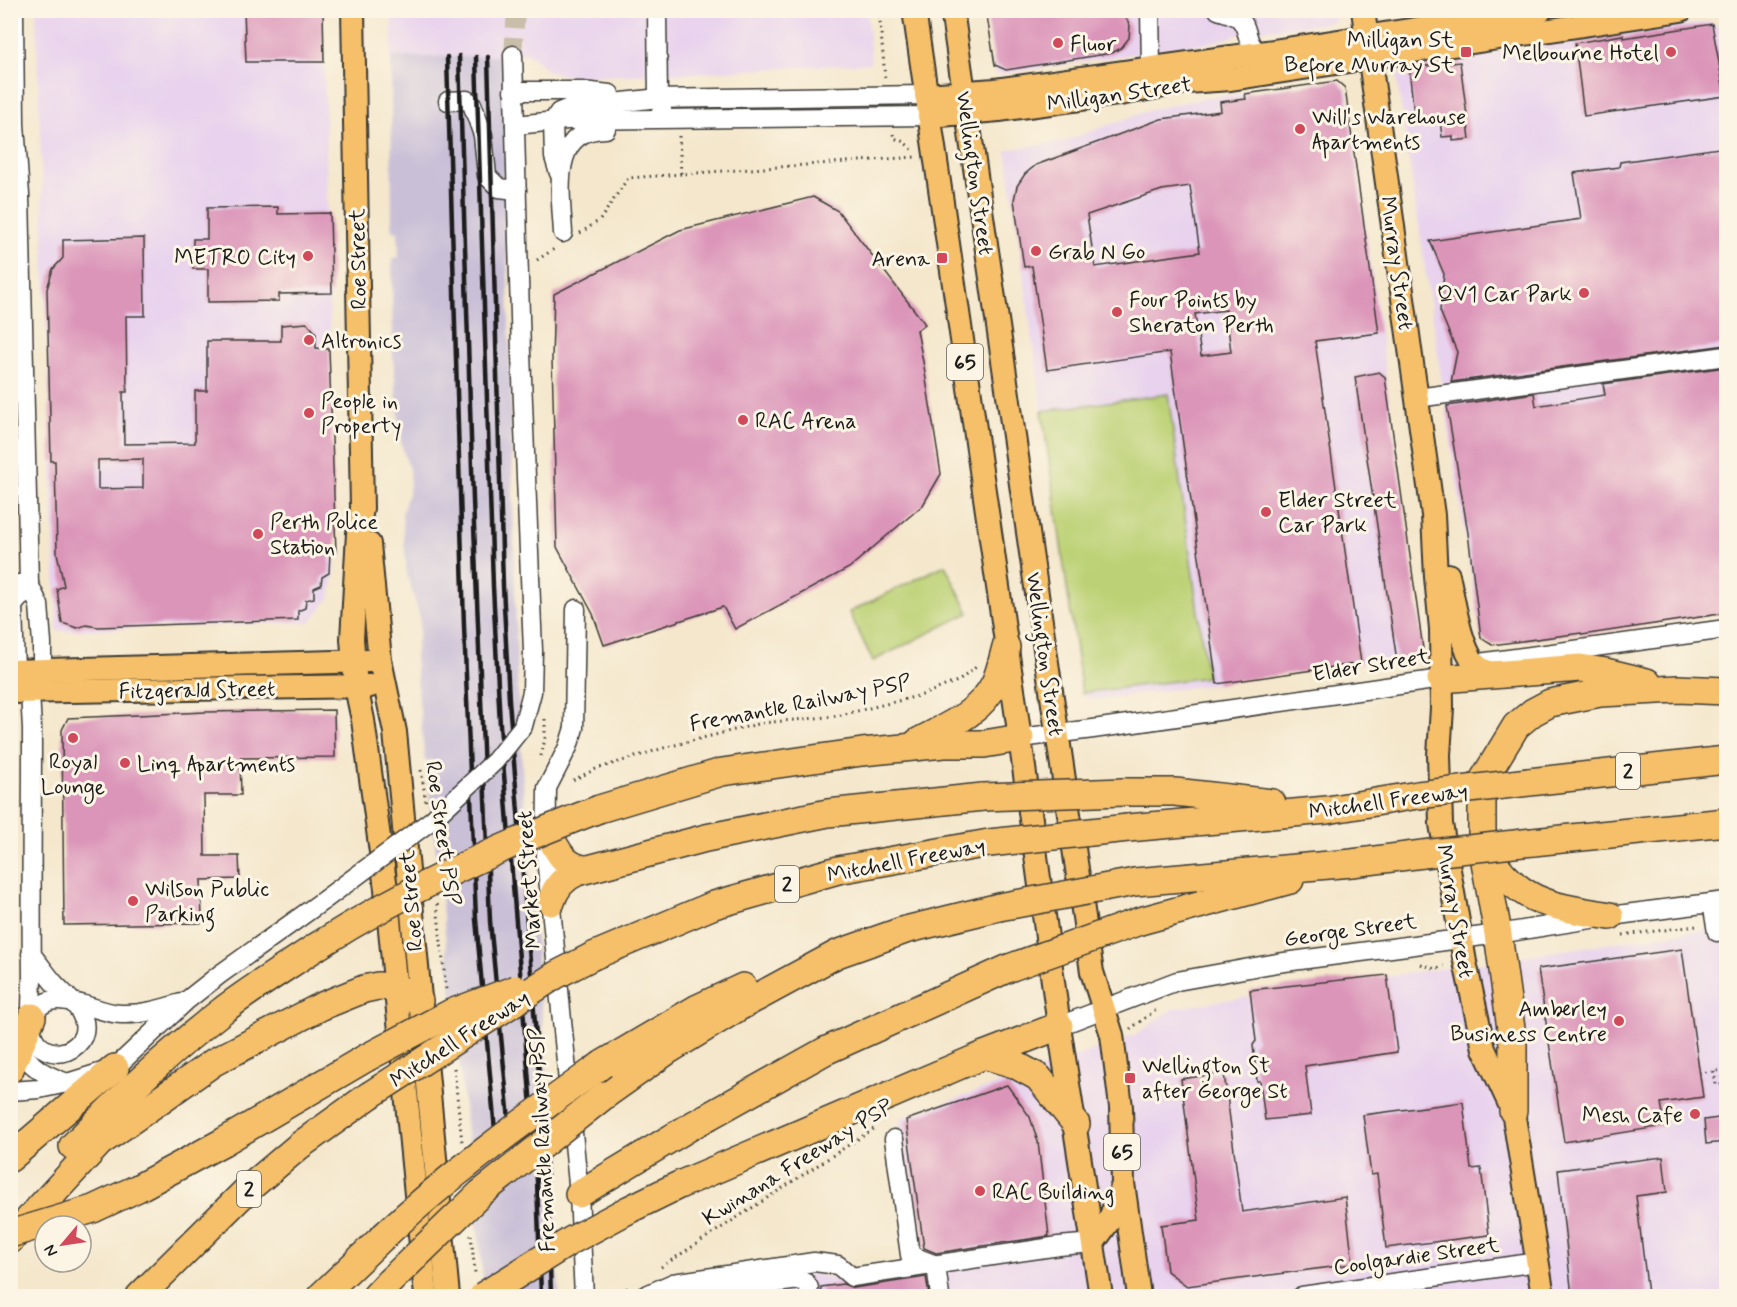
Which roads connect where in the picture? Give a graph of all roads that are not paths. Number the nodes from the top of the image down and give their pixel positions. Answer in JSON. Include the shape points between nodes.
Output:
{"nodes":[{"id":1,"x":14,"y":10,"type":"edge"},
{"id":2,"x":353,"y":10,"type":"edge"},
{"id":3,"x":657,"y":10,"type":"edge"},
{"id":4,"x":914,"y":10,"type":"edge"},
{"id":5,"x":952,"y":10,"type":"edge"},
{"id":6,"x":1150,"y":10,"type":"edge"},
{"id":7,"x":1363,"y":10,"type":"edge"},
{"id":8,"x":1541,"y":10,"type":"edge"},
{"id":9,"x":1681,"y":10,"type":"edge"},
{"id":10,"x":1226,"y":13,"type":"edge"},
{"id":11,"x":1369,"y":47,"type":"junction"},
{"id":12,"x":1260,"y":53,"type":"junction"},
{"id":13,"x":513,"y":55,"type":"tunnel mouth"},
{"id":14,"x":1151,"y":67,"type":"junction"},
{"id":15,"x":513,"y":91,"type":"junction"},
{"id":16,"x":654,"y":99,"type":"junction"},
{"id":17,"x":448,"y":101,"type":"dead end"},
{"id":18,"x":966,"y":103,"type":"junction"},
{"id":19,"x":927,"y":106,"type":"junction"},
{"id":20,"x":679,"y":118,"type":"junction"},
{"id":21,"x":553,"y":122,"type":"junction"},
{"id":22,"x":13,"y":124,"type":"edge"},
{"id":23,"x":515,"y":125,"type":"junction"},
{"id":24,"x":561,"y":177,"type":"junction"},
{"id":25,"x":517,"y":190,"type":"junction"},
{"id":26,"x":565,"y":239,"type":"road end"},
{"id":27,"x":17,"y":341,"type":"edge"},
{"id":28,"x":1726,"y":356,"type":"edge"},
{"id":29,"x":1417,"y":398,"type":"junction"},
{"id":30,"x":18,"y":437,"type":"edge"},
{"id":31,"x":362,"y":508,"type":"junction"},
{"id":32,"x":1433,"y":515,"type":"junction"},
{"id":33,"x":10,"y":584,"type":"edge"},
{"id":34,"x":29,"y":585,"type":"junction"},
{"id":35,"x":576,"y":609,"type":"dead end"},
{"id":36,"x":1726,"y":629,"type":"edge"},
{"id":37,"x":1006,"y":647,"type":"junction"},
{"id":38,"x":380,"y":660,"type":"junction"},
{"id":39,"x":354,"y":661,"type":"junction"},
{"id":40,"x":1475,"y":664,"type":"junction"},
{"id":41,"x":42,"y":670,"type":"junction"},
{"id":42,"x":1500,"y":674,"type":"junction"},
{"id":43,"x":1441,"y":678,"type":"junction"},
{"id":44,"x":16,"y":681,"type":"edge"},
{"id":45,"x":384,"y":686,"type":"junction"},
{"id":46,"x":356,"y":687,"type":"junction"},
{"id":47,"x":1677,"y":689,"type":"junction"},
{"id":48,"x":1726,"y":691,"type":"edge"},
{"id":49,"x":1058,"y":733,"type":"junction"},
{"id":50,"x":1020,"y":738,"type":"junction"},
{"id":51,"x":907,"y":748,"type":"junction"},
{"id":52,"x":1726,"y":760,"type":"edge"},
{"id":53,"x":1327,"y":810,"type":"junction"},
{"id":54,"x":1726,"y":822,"type":"edge"},
{"id":55,"x":546,"y":828,"type":"junction"},
{"id":56,"x":1482,"y":844,"type":"junction"},
{"id":57,"x":1352,"y":863,"type":"junction"},
{"id":58,"x":584,"y":869,"type":"junction"},
{"id":59,"x":551,"y":902,"type":"junction"},
{"id":60,"x":1719,"y":902,"type":"edge"},
{"id":61,"x":1610,"y":916,"type":"junction"},
{"id":62,"x":1717,"y":932,"type":"dead end"},
{"id":63,"x":1498,"y":934,"type":"junction"},
{"id":64,"x":1461,"y":939,"type":"junction"},
{"id":65,"x":31,"y":954,"type":"junction"},
{"id":66,"x":837,"y":954,"type":"junction"},
{"id":67,"x":556,"y":975,"type":"junction"},
{"id":68,"x":396,"y":987,"type":"junction"},
{"id":69,"x":419,"y":1000,"type":"junction"},
{"id":70,"x":186,"y":1001,"type":"junction"},
{"id":71,"x":73,"y":1003,"type":"junction"},
{"id":72,"x":1104,"y":1008,"type":"junction"},
{"id":73,"x":32,"y":1017,"type":"junction"},
{"id":74,"x":1059,"y":1026,"type":"junction"},
{"id":75,"x":984,"y":1055,"type":"junction"},
{"id":76,"x":15,"y":1056,"type":"edge"},
{"id":77,"x":115,"y":1068,"type":"junction"},
{"id":78,"x":67,"y":1083,"type":"junction"},
{"id":79,"x":10,"y":1091,"type":"edge"},
{"id":80,"x":1513,"y":1111,"type":"junction"},
{"id":81,"x":1076,"y":1124,"type":"junction"},
{"id":82,"x":894,"y":1139,"type":"dead end"},
{"id":83,"x":223,"y":1142,"type":"junction"},
{"id":84,"x":10,"y":1158,"type":"edge"},
{"id":85,"x":1123,"y":1183,"type":"junction"},
{"id":86,"x":579,"y":1194,"type":"junction"},
{"id":87,"x":10,"y":1216,"type":"edge"},
{"id":88,"x":10,"y":1233,"type":"edge"},
{"id":89,"x":10,"y":1240,"type":"edge"},
{"id":90,"x":1093,"y":1243,"type":"junction"},
{"id":91,"x":1537,"y":1262,"type":"junction"},
{"id":92,"x":936,"y":1265,"type":"junction"},
{"id":93,"x":805,"y":1284,"type":"dead end"},
{"id":94,"x":383,"y":1289,"type":"edge"},
{"id":95,"x":480,"y":1289,"type":"edge"},
{"id":96,"x":638,"y":1291,"type":"edge"},
{"id":97,"x":1367,"y":1292,"type":"edge"},
{"id":98,"x":1331,"y":1294,"type":"edge"},
{"id":99,"x":140,"y":1296,"type":"edge"},
{"id":100,"x":321,"y":1296,"type":"edge"},
{"id":101,"x":426,"y":1296,"type":"edge"},
{"id":102,"x":448,"y":1296,"type":"edge"},
{"id":103,"x":584,"y":1296,"type":"edge"},
{"id":104,"x":672,"y":1296,"type":"edge"},
{"id":105,"x":940,"y":1296,"type":"edge"},
{"id":106,"x":1101,"y":1296,"type":"edge"},
{"id":107,"x":1139,"y":1296,"type":"edge"},
{"id":108,"x":1302,"y":1296,"type":"edge"},
{"id":109,"x":1543,"y":1296,"type":"edge"}],
"edges":[{"from":1,"to":22,"type":"street"},
{"from":2,"to":31,"type":"main road","name":"Roe Street"},
{"from":3,"to":16,"type":"street"},
{"from":4,"to":19,"type":"main road","name":"Wellington Street","number":"65"},
{"from":5,"to":18,"type":"main road","name":"Wellington Street","number":"65"},
{"from":6,"to":14,"type":"street","name":"Milligan Street"},
{"from":7,"to":11,"type":"main road","name":"Murray Street"},
{"from":8,"to":11,"type":"main road","name":"Milligan Street"},
{"from":9,"to":11,"type":"main road","name":"Milligan Street"},
{"from":10,"to":12,"type":"street","via":[[1240,18],[1249,42]]},
{"from":11,"to":12,"type":"main road","name":"Milligan Street"},
{"from":11,"to":18,"type":"main road","name":"Milligan Street","via":[[1231,79],[1125,93]]},
{"from":11,"to":29,"type":"main road","name":"Murray Street"},
{"from":12,"to":14,"type":"main road","name":"Milligan Street"},
{"from":13,"to":15,"type":"street"},
{"from":14,"to":18,"type":"main road","name":"Milligan Street"},
{"from":15,"to":16,"type":"street","via":[[582,91]]},
{"from":15,"to":23,"type":"street"},
{"from":16,"to":19,"type":"street","name":"Milligan Street","via":[[888,96]]},
{"from":16,"to":20,"type":"street","via":[[669,116]]},
{"from":16,"to":21,"type":"street","name":"Milligan Street","via":[[569,108],[559,112]]},
{"from":17,"to":25,"type":"street","via":[[467,100],[472,104],[483,135],[487,176],[499,188]]},
{"from":18,"to":19,"type":"main road","name":"Milligan Street"},
{"from":18,"to":49,"type":"main road","name":"Wellington Street","number":"65"},
{"from":19,"to":20,"type":"street","name":"Milligan Street","via":[[890,117]]},
{"from":19,"to":37,"type":"main road","name":"Wellington Street","number":"65"},
{"from":20,"to":21,"type":"street","name":"Milligan Street"},
{"from":20,"to":24,"type":"street","via":[[646,129],[582,133],[571,142]]},
{"from":21,"to":23,"type":"street","name":"Milligan Street"},
{"from":21,"to":24,"type":"street","via":[[554,157]]},
{"from":22,"to":27,"type":"street","via":[[20,195]]},
{"from":23,"to":25,"type":"street"},
{"from":24,"to":26,"type":"street"},
{"from":25,"to":70,"type":"street","bridge":true,"via":[[533,651],[532,693],[523,726],[495,761],[432,820]]},
{"from":27,"to":30,"type":"street"},
{"from":28,"to":29,"type":"street","via":[[1687,356]]},
{"from":29,"to":32,"type":"main road","name":"Murray Street"},
{"from":30,"to":34,"type":"street"},
{"from":31,"to":38,"type":"main road","name":"Roe Street","via":[[368,533]]},
{"from":31,"to":39,"type":"main road","name":"Roe Street"},
{"from":32,"to":40,"type":"main road","name":"Murray Street","via":[[1464,640]]},
{"from":32,"to":43,"type":"main road","name":"Murray Street"},
{"from":33,"to":34,"type":"street"},
{"from":34,"to":41,"type":"street","via":[[39,605]]},
{"from":34,"to":44,"type":"street","via":[[13,605]]},
{"from":35,"to":55,"type":"street","name":"Market Street","via":[[574,728],[547,788]]},
{"from":36,"to":40,"type":"street","name":"Elder Street"},
{"from":37,"to":50,"type":"main road","name":"Wellington Street","number":"65"},
{"from":37,"to":51,"type":"highway","via":[[996,681],[977,708]]},
{"from":38,"to":39,"type":"main road","name":"Fitzgerald Street"},
{"from":38,"to":45,"type":"main road","name":"Roe Street"},
{"from":39,"to":41,"type":"main road","name":"Fitzgerald Street"},
{"from":39,"to":46,"type":"main road","name":"Roe Street"},
{"from":40,"to":42,"type":"main road"},
{"from":40,"to":43,"type":"street","name":"Elder Street"},
{"from":41,"to":44,"type":"main road","name":"Fitzgerald Street"},
{"from":42,"to":43,"type":"highway"},
{"from":42,"to":47,"type":"highway","via":[[1580,668]]},
{"from":43,"to":49,"type":"street","name":"Elder Street"},
{"from":43,"to":64,"type":"main road","name":"Murray Street","via":[[1441,824]]},
{"from":44,"to":46,"type":"main road","name":"Fitzgerald Street"},
{"from":44,"to":65,"type":"street","via":[[32,729]]},
{"from":45,"to":46,"type":"main road","name":"Fitzgerald Street"},
{"from":45,"to":69,"type":"main road","name":"Roe Street","via":[[395,732]]},
{"from":46,"to":68,"type":"main road","name":"Roe Street","via":[[379,836]]},
{"from":47,"to":48,"type":"highway"},
{"from":47,"to":56,"type":"highway","via":[[1590,695],[1550,703],[1533,712],[1516,726],[1482,782]]},
{"from":49,"to":50,"type":"street","name":"Elder Street"},
{"from":49,"to":72,"type":"main road","name":"Wellington Street","number":"65","via":[[1092,972]]},
{"from":50,"to":51,"type":"highway"},
{"from":50,"to":74,"type":"main road","name":"Wellington Street","number":"65"},
{"from":51,"to":88,"type":"highway","bridge":true,"via":[[722,772],[532,834],[391,901],[224,1010],[175,1049],[70,1148]]},
{"from":52,"to":53,"type":"highway","name":"Mitchell Freeway","number":"2","bridge":true,"via":[[1418,795]]},
{"from":53,"to":58,"type":"highway","number":"2","bridge":true,"via":[[1175,792],[982,797],[828,813],[706,837]]},
{"from":53,"to":67,"type":"highway","name":"Mitchell Freeway","number":"2","bridge":true,"via":[[989,843],[838,870],[725,902]]},
{"from":54,"to":57,"type":"highway","bridge":true},
{"from":55,"to":58,"type":"highway","via":[[562,858],[571,866]]},
{"from":55,"to":59,"type":"street","name":"Market Street"},
{"from":56,"to":61,"type":"highway","via":[[1499,871],[1535,899],[1558,908]]},
{"from":56,"to":63,"type":"highway"},
{"from":57,"to":66,"type":"highway","bridge":true,"via":[[1135,882],[999,907],[905,930]]},
{"from":57,"to":86,"type":"highway","bridge":true,"via":[[1140,921],[1009,968],[825,1051]]},
{"from":58,"to":59,"type":"highway","via":[[562,881]]},
{"from":59,"to":86,"type":"street","name":"Market Street"},
{"from":60,"to":61,"type":"street","name":"George Street"},
{"from":60,"to":62,"type":"street"},
{"from":61,"to":63,"type":"street","name":"George Street"},
{"from":63,"to":64,"type":"street","name":"George Street"},
{"from":63,"to":80,"type":"highway","via":[[1513,1043]]},
{"from":64,"to":72,"type":"street","name":"George Street","via":[[1277,963],[1177,981]]},
{"from":64,"to":80,"type":"main road","name":"Murray Street","via":[[1484,1049]]},
{"from":65,"to":71,"type":"street"},
{"from":65,"to":73,"type":"street"},
{"from":66,"to":94,"type":"highway","bridge":true,"via":[[739,1007],[605,1095],[481,1193]]},
{"from":66,"to":100,"type":"highway","bridge":true,"via":[[784,969],[727,994],[603,1064],[409,1212]]},
{"from":67,"to":83,"type":"highway","bridge":true,"via":[[450,1013]]},
{"from":67,"to":99,"type":"highway","name":"Mitchell Freeway","number":"2","bridge":true,"via":[[370,1095],[299,1146],[248,1189]]},
{"from":68,"to":69,"type":"highway"},
{"from":68,"to":89,"type":"highway","via":[[364,989],[322,1006],[214,1062],[99,1143]]},
{"from":68,"to":101,"type":"main road","name":"Roe Street"},
{"from":69,"to":102,"type":"main road","name":"Roe Street"},
{"from":70,"to":71,"type":"street","via":[[147,1013],[121,1014]]},
{"from":70,"to":77,"type":"street"},
{"from":71,"to":73,"type":"street","via":[[60,999],[46,1001]]},
{"from":71,"to":73,"type":"street","via":[[85,1026],[78,1044],[67,1051],[55,1053],[38,1044],[31,1031]]},
{"from":72,"to":74,"type":"street","name":"George Street"},
{"from":72,"to":85,"type":"main road","name":"Wellington Street","number":"65","via":[[1112,1035],[1121,1107]]},
{"from":73,"to":76,"type":"highway"},
{"from":74,"to":75,"type":"highway"},
{"from":74,"to":81,"type":"main road","name":"Wellington Street","number":"65"},
{"from":75,"to":81,"type":"highway","via":[[1038,1077]]},
{"from":75,"to":95,"type":"highway","bridge":true,"via":[[679,1185]]},
{"from":76,"to":78,"type":"street"},
{"from":77,"to":78,"type":"street"},
{"from":77,"to":84,"type":"highway"},
{"from":78,"to":79,"type":"street"},
{"from":80,"to":91,"type":"main road","name":"Murray Street"},
{"from":81,"to":90,"type":"main road","name":"Wellington Street","number":"65"},
{"from":82,"to":92,"type":"street","via":[[910,1255]]},
{"from":83,"to":87,"type":"highway","bridge":true,"via":[[104,1188]]},
{"from":83,"to":88,"type":"highway","bridge":true,"via":[[93,1209]]},
{"from":85,"to":90,"type":"main road","via":[[1109,1221]]},
{"from":85,"to":107,"type":"main road","name":"Wellington Street","number":"65"},
{"from":86,"to":103,"type":"street","name":"Market Street"},
{"from":90,"to":92,"type":"street"},
{"from":90,"to":106,"type":"main road","name":"Wellington Street","number":"65"},
{"from":91,"to":97,"type":"street","name":"Coolgardie Street"},
{"from":91,"to":109,"type":"main road","name":"Murray Street"},
{"from":92,"to":96,"type":"street","via":[[852,1277],[838,1265],[814,1262],[673,1282]]},
{"from":92,"to":105,"type":"street"},
{"from":93,"to":104,"type":"street"},
{"from":97,"to":98,"type":"street","name":"Coolgardie Street"},
{"from":98,"to":108,"type":"street","name":"Coolgardie Street"}]}
